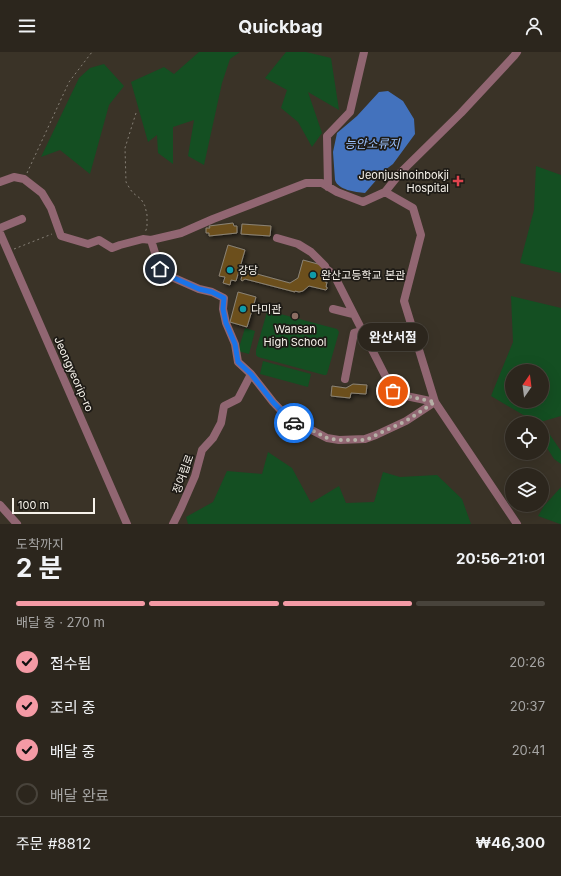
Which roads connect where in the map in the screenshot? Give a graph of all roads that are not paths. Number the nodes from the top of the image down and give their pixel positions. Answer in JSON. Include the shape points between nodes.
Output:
{"nodes":[{"id":1,"x":364,"y":52,"type":"edge"},
{"id":2,"x":517,"y":52,"type":"edge"},
{"id":3,"x":1,"y":181,"type":"edge"},
{"id":4,"x":328,"y":187,"type":"junction"},
{"id":5,"x":385,"y":192,"type":"junction"},
{"id":6,"x":22,"y":219,"type":"dead end"},
{"id":7,"x":0,"y":228,"type":"edge"},
{"id":8,"x":0,"y":233,"type":"edge"},
{"id":9,"x":277,"y":238,"type":"dead end"},
{"id":10,"x":147,"y":240,"type":"junction"},
{"id":11,"x":333,"y":309,"type":"dead end"},
{"id":12,"x":353,"y":314,"type":"junction"},
{"id":13,"x":362,"y":331,"type":"junction"},
{"id":14,"x":251,"y":374,"type":"junction"},
{"id":15,"x":345,"y":379,"type":"dead end"},
{"id":16,"x":435,"y":402,"type":"junction"},
{"id":17,"x":0,"y":505,"type":"edge"},
{"id":18,"x":17,"y":524,"type":"edge"},
{"id":19,"x":127,"y":524,"type":"edge"},
{"id":20,"x":173,"y":524,"type":"edge"},
{"id":21,"x":517,"y":524,"type":"edge"}],
"edges":[{"from":1,"to":4,"type":"street","via":[[350,112],[327,136]]},
{"from":2,"to":5,"type":"street","via":[[461,113],[401,172]]},
{"from":3,"to":10,"type":"street","via":[[14,177],[24,179],[42,193],[51,208],[61,236],[88,244],[99,240],[112,248]]},
{"from":4,"to":5,"type":"street","via":[[363,202]]},
{"from":4,"to":10,"type":"street","via":[[322,183],[306,183],[213,218],[182,233]]},
{"from":5,"to":16,"type":"street","via":[[413,208],[421,235],[404,301]]},
{"from":6,"to":7,"type":"street"},
{"from":8,"to":19,"type":"street","name":"Jeongyeorip-ro"},
{"from":9,"to":12,"type":"street","via":[[298,244],[312,252],[334,275]]},
{"from":10,"to":14,"type":"street","via":[[160,269],[165,274],[224,298],[226,323],[235,344],[238,362]]},
{"from":11,"to":12,"type":"street"},
{"from":12,"to":13,"type":"street"},
{"from":13,"to":15,"type":"street","via":[[354,333]]},
{"from":13,"to":16,"type":"street","via":[[393,391]]},
{"from":14,"to":16,"type":"street","via":[[292,422],[327,438],[338,440],[366,440],[406,421]]},
{"from":14,"to":20,"type":"street","name":"정여립로","via":[[238,399],[224,406],[221,422],[213,438],[202,450],[195,476]]},
{"from":16,"to":21,"type":"street"},
{"from":17,"to":18,"type":"street"}]}
